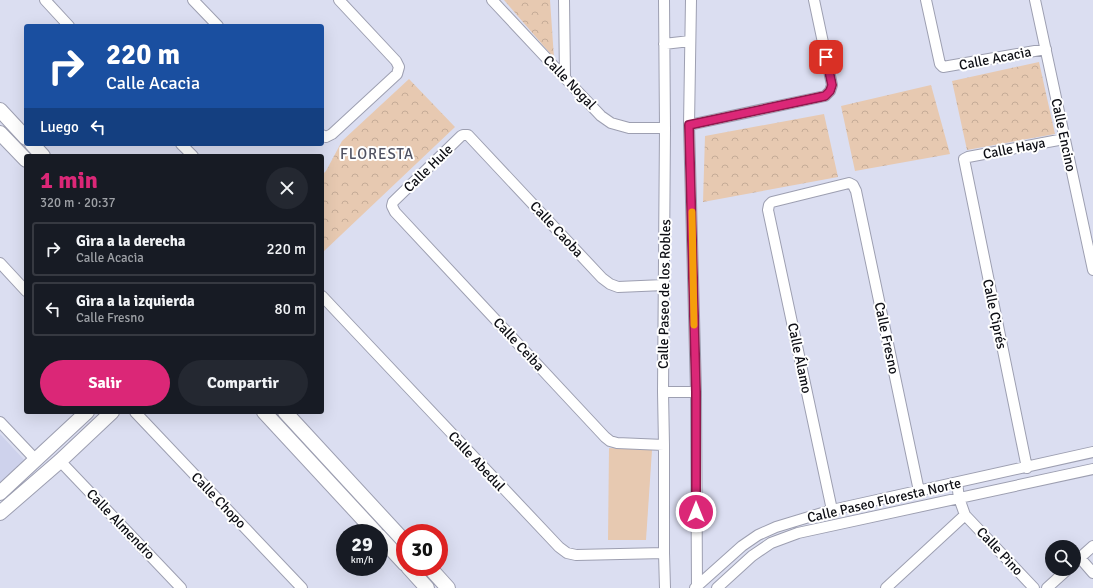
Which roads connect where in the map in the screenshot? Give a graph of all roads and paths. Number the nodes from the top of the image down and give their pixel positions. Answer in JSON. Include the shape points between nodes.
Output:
{"nodes":[{"id":1,"x":45,"y":0,"type":"edge"},
{"id":2,"x":193,"y":0,"type":"edge"},
{"id":3,"x":339,"y":0,"type":"edge"},
{"id":4,"x":492,"y":0,"type":"edge"},
{"id":5,"x":564,"y":0,"type":"edge"},
{"id":6,"x":664,"y":0,"type":"edge"},
{"id":7,"x":691,"y":0,"type":"edge"},
{"id":8,"x":814,"y":0,"type":"edge"},
{"id":9,"x":926,"y":0,"type":"edge"},
{"id":10,"x":1035,"y":0,"type":"edge"},
{"id":11,"x":67,"y":24,"type":"edge"},
{"id":12,"x":216,"y":24,"type":"edge"},
{"id":13,"x":690,"y":41,"type":"junction"},
{"id":14,"x":664,"y":44,"type":"junction"},
{"id":15,"x":1046,"y":49,"type":"junction"},
{"id":16,"x":565,"y":78,"type":"junction"},
{"id":17,"x":0,"y":110,"type":"edge"},
{"id":18,"x":689,"y":125,"type":"junction"},
{"id":19,"x":665,"y":128,"type":"junction"},
{"id":20,"x":0,"y":133,"type":"edge"},
{"id":21,"x":466,"y":134,"type":"joint"},
{"id":22,"x":24,"y":136,"type":"edge"},
{"id":23,"x":324,"y":136,"type":"edge"},
{"id":24,"x":1064,"y":139,"type":"junction"},
{"id":25,"x":34,"y":146,"type":"edge"},
{"id":26,"x":183,"y":146,"type":"edge"},
{"id":27,"x":41,"y":154,"type":"edge"},
{"id":28,"x":191,"y":154,"type":"edge"},
{"id":29,"x":24,"y":158,"type":"edge"},
{"id":30,"x":964,"y":159,"type":"joint"},
{"id":31,"x":769,"y":205,"type":"joint"},
{"id":32,"x":392,"y":206,"type":"joint"},
{"id":33,"x":0,"y":264,"type":"edge"},
{"id":34,"x":1093,"y":270,"type":"edge"},
{"id":35,"x":664,"y":285,"type":"junction"},
{"id":36,"x":24,"y":289,"type":"edge"},
{"id":37,"x":324,"y":298,"type":"edge"},
{"id":38,"x":663,"y":392,"type":"junction"},
{"id":39,"x":696,"y":392,"type":"junction"},
{"id":40,"x":85,"y":414,"type":"edge"},
{"id":41,"x":110,"y":414,"type":"edge"},
{"id":42,"x":137,"y":414,"type":"edge"},
{"id":43,"x":266,"y":414,"type":"edge"},
{"id":44,"x":287,"y":414,"type":"edge"},
{"id":45,"x":0,"y":422,"type":"edge"},
{"id":46,"x":96,"y":428,"type":"junction"},
{"id":47,"x":664,"y":445,"type":"junction"},
{"id":48,"x":1093,"y":452,"type":"edge"},
{"id":49,"x":36,"y":460,"type":"junction"},
{"id":50,"x":60,"y":461,"type":"junction"},
{"id":51,"x":1027,"y":468,"type":"junction"},
{"id":52,"x":1093,"y":469,"type":"edge"},
{"id":53,"x":345,"y":477,"type":"junction"},
{"id":54,"x":957,"y":483,"type":"junction"},
{"id":55,"x":334,"y":488,"type":"junction"},
{"id":56,"x":919,"y":491,"type":"junction"},
{"id":57,"x":0,"y":493,"type":"edge"},
{"id":58,"x":959,"y":498,"type":"junction"},
{"id":59,"x":832,"y":510,"type":"junction"},
{"id":60,"x":0,"y":513,"type":"edge"},
{"id":61,"x":965,"y":515,"type":"junction"},
{"id":62,"x":368,"y":524,"type":"edge"},
{"id":63,"x":396,"y":532,"type":"edge"},
{"id":64,"x":388,"y":546,"type":"edge"},
{"id":65,"x":1093,"y":546,"type":"edge"},
{"id":66,"x":664,"y":553,"type":"junction"},
{"id":67,"x":396,"y":554,"type":"edge"},
{"id":68,"x":1081,"y":556,"type":"edge"},
{"id":69,"x":1081,"y":563,"type":"edge"},
{"id":70,"x":1093,"y":573,"type":"edge"},
{"id":71,"x":416,"y":576,"type":"edge"},
{"id":72,"x":437,"y":576,"type":"edge"},
{"id":73,"x":1060,"y":576,"type":"edge"},
{"id":74,"x":696,"y":587,"type":"edge"},
{"id":75,"x":181,"y":588,"type":"edge"},
{"id":76,"x":302,"y":588,"type":"edge"},
{"id":77,"x":427,"y":588,"type":"edge"},
{"id":78,"x":448,"y":588,"type":"edge"},
{"id":79,"x":666,"y":588,"type":"edge"},
{"id":80,"x":716,"y":588,"type":"edge"},
{"id":81,"x":886,"y":588,"type":"edge"},
{"id":82,"x":1034,"y":588,"type":"edge"},
{"id":83,"x":1047,"y":588,"type":"edge"}],
"edges":[{"from":1,"to":11,"type":"street"},
{"from":2,"to":12,"type":"street"},
{"from":3,"to":23,"type":"street","via":[[396,61],[399,68],[396,74],[332,134]]},
{"from":4,"to":16,"type":"street","name":"Calle Nogal"},
{"from":5,"to":16,"type":"street"},
{"from":6,"to":14,"type":"street","name":"Calle Paseo de los Robles"},
{"from":7,"to":13,"type":"street","name":"Calle Paseo de los Robles"},
{"from":8,"to":18,"type":"street","via":[[832,85],[830,91],[825,96]]},
{"from":9,"to":15,"type":"street","name":"Calle Acacia","via":[[940,64],[944,67]]},
{"from":10,"to":15,"type":"street","name":"Calle Encino"},
{"from":13,"to":14,"type":"street"},
{"from":13,"to":18,"type":"street","name":"Calle Paseo de los Robles"},
{"from":14,"to":19,"type":"street","name":"Calle Paseo de los Robles"},
{"from":15,"to":24,"type":"street","name":"Calle Encino"},
{"from":16,"to":19,"type":"street","name":"Calle Nogal","via":[[610,123],[629,128]]},
{"from":17,"to":22,"type":"main road"},
{"from":18,"to":39,"type":"street","name":"Calle Paseo de los Robles"},
{"from":19,"to":35,"type":"street","name":"Calle Paseo de los Robles"},
{"from":20,"to":29,"type":"main road"},
{"from":21,"to":32,"type":"street","name":"Calle Hule","via":[[395,200]]},
{"from":21,"to":35,"type":"street","name":"Calle Caoba","via":[[602,278],[618,287]]},
{"from":24,"to":30,"type":"street","name":"Calle Haya"},
{"from":24,"to":34,"type":"street","name":"Calle Encino"},
{"from":25,"to":27,"type":"main road"},
{"from":26,"to":28,"type":"street"},
{"from":30,"to":51,"type":"street","name":"Calle Ciprés"},
{"from":31,"to":56,"type":"street","name":"Calle Fresno","via":[[772,202],[849,183],[853,185]]},
{"from":31,"to":59,"type":"street","name":"Calle Álamo"},
{"from":32,"to":47,"type":"street","name":"Calle Ceiba","via":[[610,441]]},
{"from":33,"to":36,"type":"street"},
{"from":35,"to":38,"type":"street","name":"Calle Paseo de los Robles"},
{"from":37,"to":66,"type":"street","name":"Calle Abedul","via":[[567,553]]},
{"from":38,"to":39,"type":"street"},
{"from":38,"to":47,"type":"street","name":"Calle Paseo de los Robles"},
{"from":39,"to":74,"type":"street","name":"Calle Paseo de los Robles"},
{"from":40,"to":46,"type":"street"},
{"from":40,"to":49,"type":"main road"},
{"from":41,"to":46,"type":"main road"},
{"from":42,"to":76,"type":"street","name":"Calle Chopo"},
{"from":43,"to":55,"type":"main road"},
{"from":44,"to":53,"type":"main road"},
{"from":45,"to":49,"type":"street"},
{"from":46,"to":50,"type":"main road"},
{"from":47,"to":66,"type":"street","name":"Calle Paseo de los Robles"},
{"from":48,"to":51,"type":"street","name":"Calle Paseo Floresta Norte"},
{"from":49,"to":57,"type":"main road"},
{"from":50,"to":60,"type":"main road"},
{"from":50,"to":75,"type":"street","name":"Calle Almendro"},
{"from":51,"to":54,"type":"street","name":"Calle Paseo Floresta Norte"},
{"from":52,"to":58,"type":"street","name":"Calle Paseo Floresta Norte"},
{"from":53,"to":55,"type":"main road"},
{"from":53,"to":63,"type":"main road"},
{"from":54,"to":56,"type":"street","name":"Calle Paseo Floresta Norte"},
{"from":54,"to":58,"type":"street"},
{"from":55,"to":62,"type":"main road"},
{"from":56,"to":59,"type":"street","name":"Calle Paseo Floresta Norte"},
{"from":58,"to":61,"type":"street"},
{"from":58,"to":80,"type":"street","name":"Calle Paseo Floresta Norte","via":[[798,533],[771,543]]},
{"from":59,"to":74,"type":"street","name":"Calle Paseo Floresta Norte","via":[[758,535]]},
{"from":61,"to":81,"type":"street"},
{"from":61,"to":82,"type":"street","name":"Calle Pino"},
{"from":64,"to":67,"type":"main road"},
{"from":65,"to":68,"type":"street"},
{"from":66,"to":79,"type":"street","name":"Calle Paseo de los Robles"},
{"from":69,"to":70,"type":"street"},
{"from":71,"to":77,"type":"main road"},
{"from":72,"to":78,"type":"main road"},
{"from":73,"to":83,"type":"street"}]}
